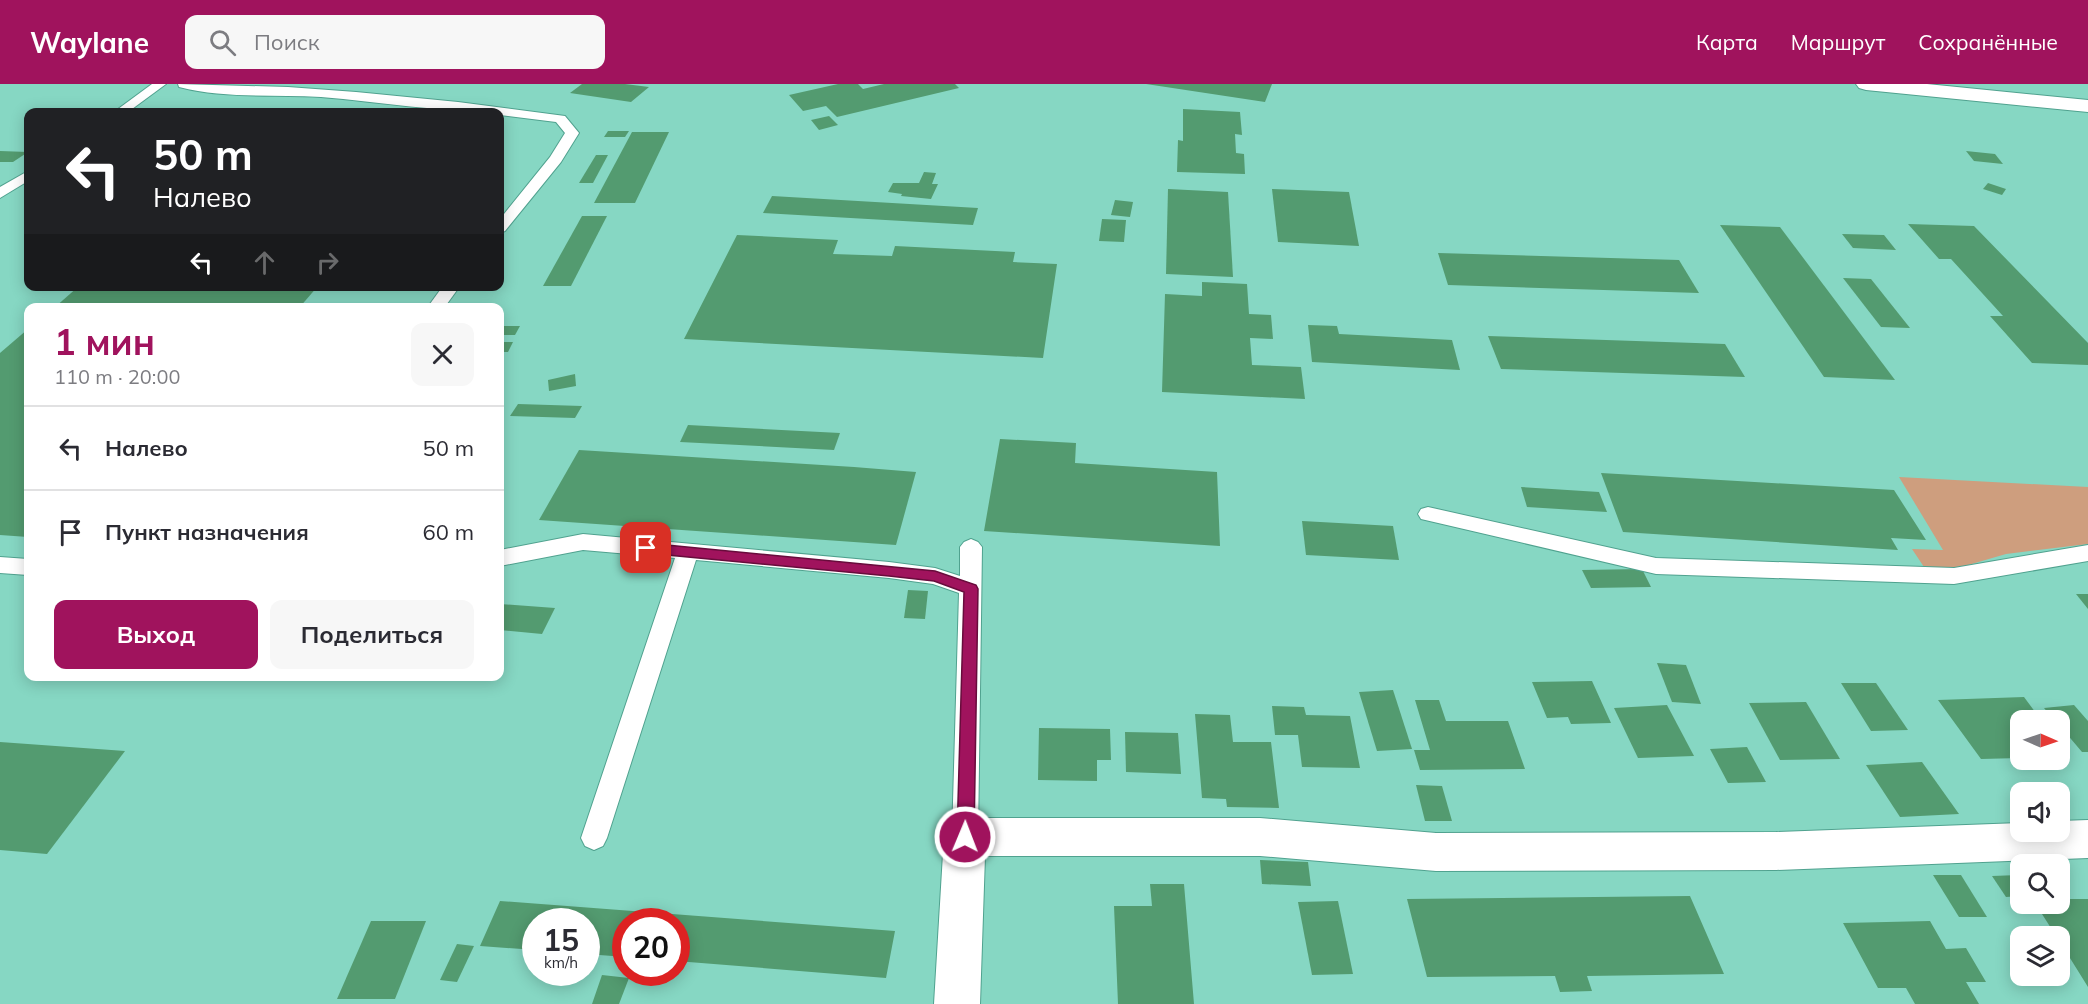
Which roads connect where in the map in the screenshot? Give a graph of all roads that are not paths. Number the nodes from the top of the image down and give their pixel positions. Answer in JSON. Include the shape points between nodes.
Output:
{"nodes":[{"id":1,"x":160,"y":84,"type":"edge"},
{"id":2,"x":184,"y":84,"type":"edge"},
{"id":3,"x":1866,"y":84,"type":"edge"},
{"id":4,"x":1940,"y":84,"type":"edge"},
{"id":5,"x":2088,"y":99,"type":"edge"},
{"id":6,"x":2088,"y":106,"type":"edge"},
{"id":7,"x":126,"y":108,"type":"edge"},
{"id":8,"x":480,"y":108,"type":"edge"},
{"id":9,"x":504,"y":111,"type":"edge"},
{"id":10,"x":24,"y":178,"type":"edge"},
{"id":11,"x":0,"y":194,"type":"edge"},
{"id":12,"x":504,"y":223,"type":"edge"},
{"id":13,"x":448,"y":291,"type":"edge"},
{"id":14,"x":439,"y":303,"type":"edge"},
{"id":15,"x":1428,"y":514,"type":"dead end"},
{"id":16,"x":971,"y":548,"type":"dead end"},
{"id":17,"x":688,"y":552,"type":"junction"},
{"id":18,"x":2088,"y":553,"type":"edge"},
{"id":19,"x":504,"y":557,"type":"edge"},
{"id":20,"x":0,"y":565,"type":"edge"},
{"id":21,"x":24,"y":567,"type":"edge"},
{"id":22,"x":971,"y":589,"type":"junction"},
{"id":23,"x":965,"y":837,"type":"junction"},
{"id":24,"x":594,"y":838,"type":"dead end"},
{"id":25,"x":2088,"y":839,"type":"edge"},
{"id":26,"x":957,"y":1004,"type":"edge"}],
"edges":[{"from":1,"to":7,"type":"lane"},
{"from":2,"to":8,"type":"lane","via":[[201,90],[298,92]]},
{"from":3,"to":6,"type":"main road"},
{"from":4,"to":5,"type":"main road"},
{"from":9,"to":12,"type":"lane","via":[[560,119],[572,133]]},
{"from":10,"to":11,"type":"lane"},
{"from":13,"to":14,"type":"lane"},
{"from":15,"to":18,"type":"lane","via":[[1656,566],[1954,576]]},
{"from":16,"to":22,"type":"lane"},
{"from":17,"to":19,"type":"lane","via":[[583,542]]},
{"from":17,"to":22,"type":"lane","via":[[935,576]]},
{"from":17,"to":24,"type":"lane"},
{"from":20,"to":21,"type":"lane"},
{"from":22,"to":23,"type":"lane"},
{"from":23,"to":25,"type":"main road","via":[[1260,837],[1436,852],[1776,851]]},
{"from":23,"to":26,"type":"main road"}]}
